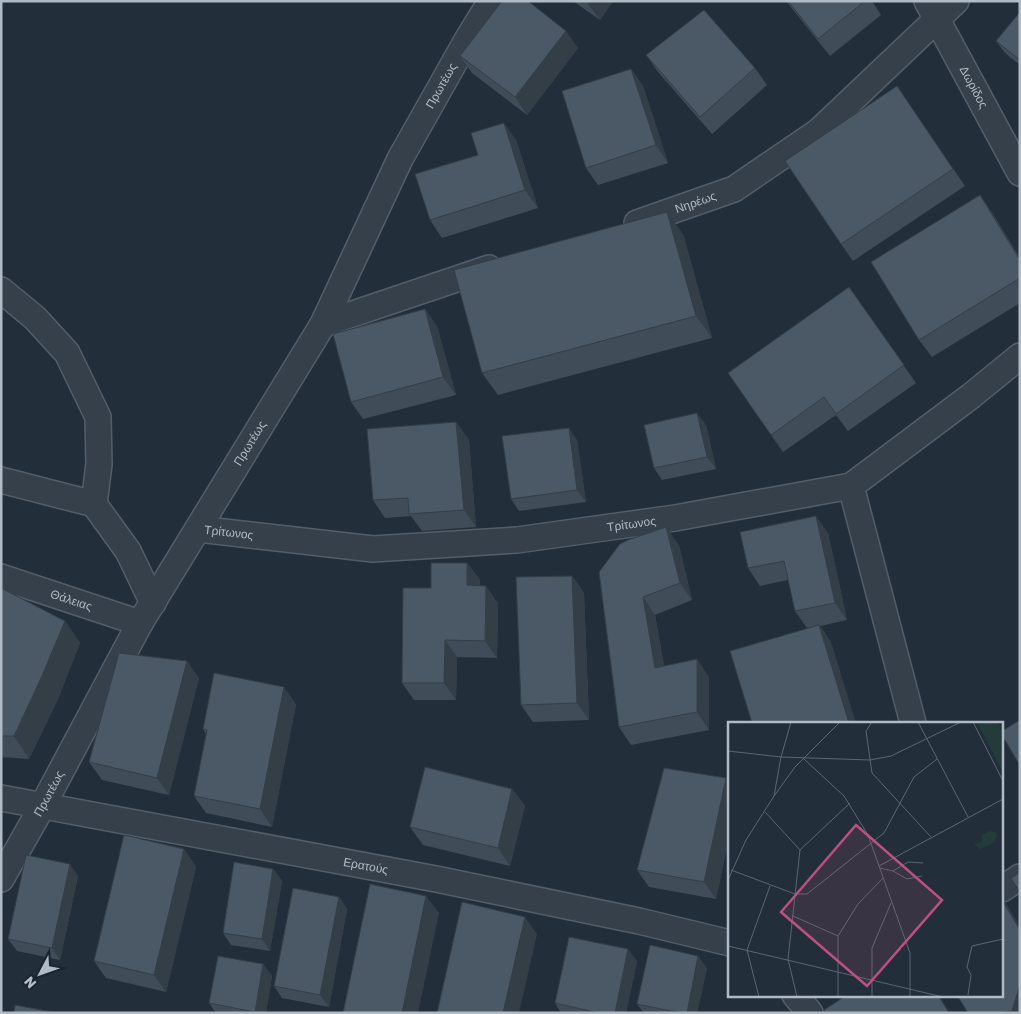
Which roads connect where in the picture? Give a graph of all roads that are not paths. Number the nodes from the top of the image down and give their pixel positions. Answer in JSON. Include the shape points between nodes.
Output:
{"nodes":[{"id":1,"x":490,"y":1,"type":"edge"},
{"id":2,"x":956,"y":1,"type":"edge"},
{"id":3,"x":932,"y":10,"type":"edge"},
{"id":4,"x":1020,"y":173,"type":"edge"},
{"id":5,"x":615,"y":230,"type":"edge"},
{"id":6,"x":506,"y":263,"type":"edge"},
{"id":7,"x":1,"y":290,"type":"edge"},
{"id":8,"x":323,"y":324,"type":"junction"},
{"id":9,"x":1020,"y":356,"type":"edge"},
{"id":10,"x":1,"y":480,"type":"edge"},
{"id":11,"x":851,"y":486,"type":"junction"},
{"id":12,"x":94,"y":504,"type":"junction"},
{"id":13,"x":198,"y":529,"type":"junction"},
{"id":14,"x":1,"y":577,"type":"edge"},
{"id":15,"x":146,"y":613,"type":"junction"},
{"id":16,"x":913,"y":722,"type":"edge"},
{"id":17,"x":1,"y":798,"type":"edge"},
{"id":18,"x":43,"y":805,"type":"junction"},
{"id":19,"x":1020,"y":877,"type":"edge"},
{"id":20,"x":1,"y":879,"type":"edge"},
{"id":21,"x":1004,"y":888,"type":"edge"},
{"id":22,"x":728,"y":943,"type":"edge"},
{"id":23,"x":796,"y":996,"type":"edge"},
{"id":24,"x":810,"y":1013,"type":"edge"}],
"edges":[{"from":1,"to":8,"type":"street","name":"Πρωτέως","via":[[400,159]]},
{"from":2,"to":3,"type":"street","name":"Νηρέως"},
{"from":3,"to":4,"type":"street","name":"Δωρίδος"},
{"from":3,"to":5,"type":"street","name":"Νηρέως","via":[[819,131],[734,189]]},
{"from":6,"to":8,"type":"street"},
{"from":7,"to":12,"type":"street","via":[[35,318],[67,353],[98,417],[99,464]]},
{"from":8,"to":13,"type":"street","name":"Πρωτέως"},
{"from":9,"to":11,"type":"street","name":"Τρίτωνος"},
{"from":10,"to":12,"type":"street"},
{"from":11,"to":13,"type":"street","name":"Τρίτωνος","via":[[675,518],[517,540],[373,549]]},
{"from":11,"to":16,"type":"street"},
{"from":12,"to":15,"type":"street","via":[[128,551]]},
{"from":13,"to":15,"type":"street","name":"Πρωτέως"},
{"from":14,"to":15,"type":"street","name":"Θάλειας"},
{"from":15,"to":18,"type":"street","name":"Πρωτέως"},
{"from":17,"to":18,"type":"street","name":"Ερατούς"},
{"from":18,"to":20,"type":"street","name":"Πρωτέως"},
{"from":18,"to":22,"type":"street","name":"Ερατούς","via":[[445,881]]},
{"from":19,"to":21,"type":"street"},
{"from":23,"to":24,"type":"street"}]}
